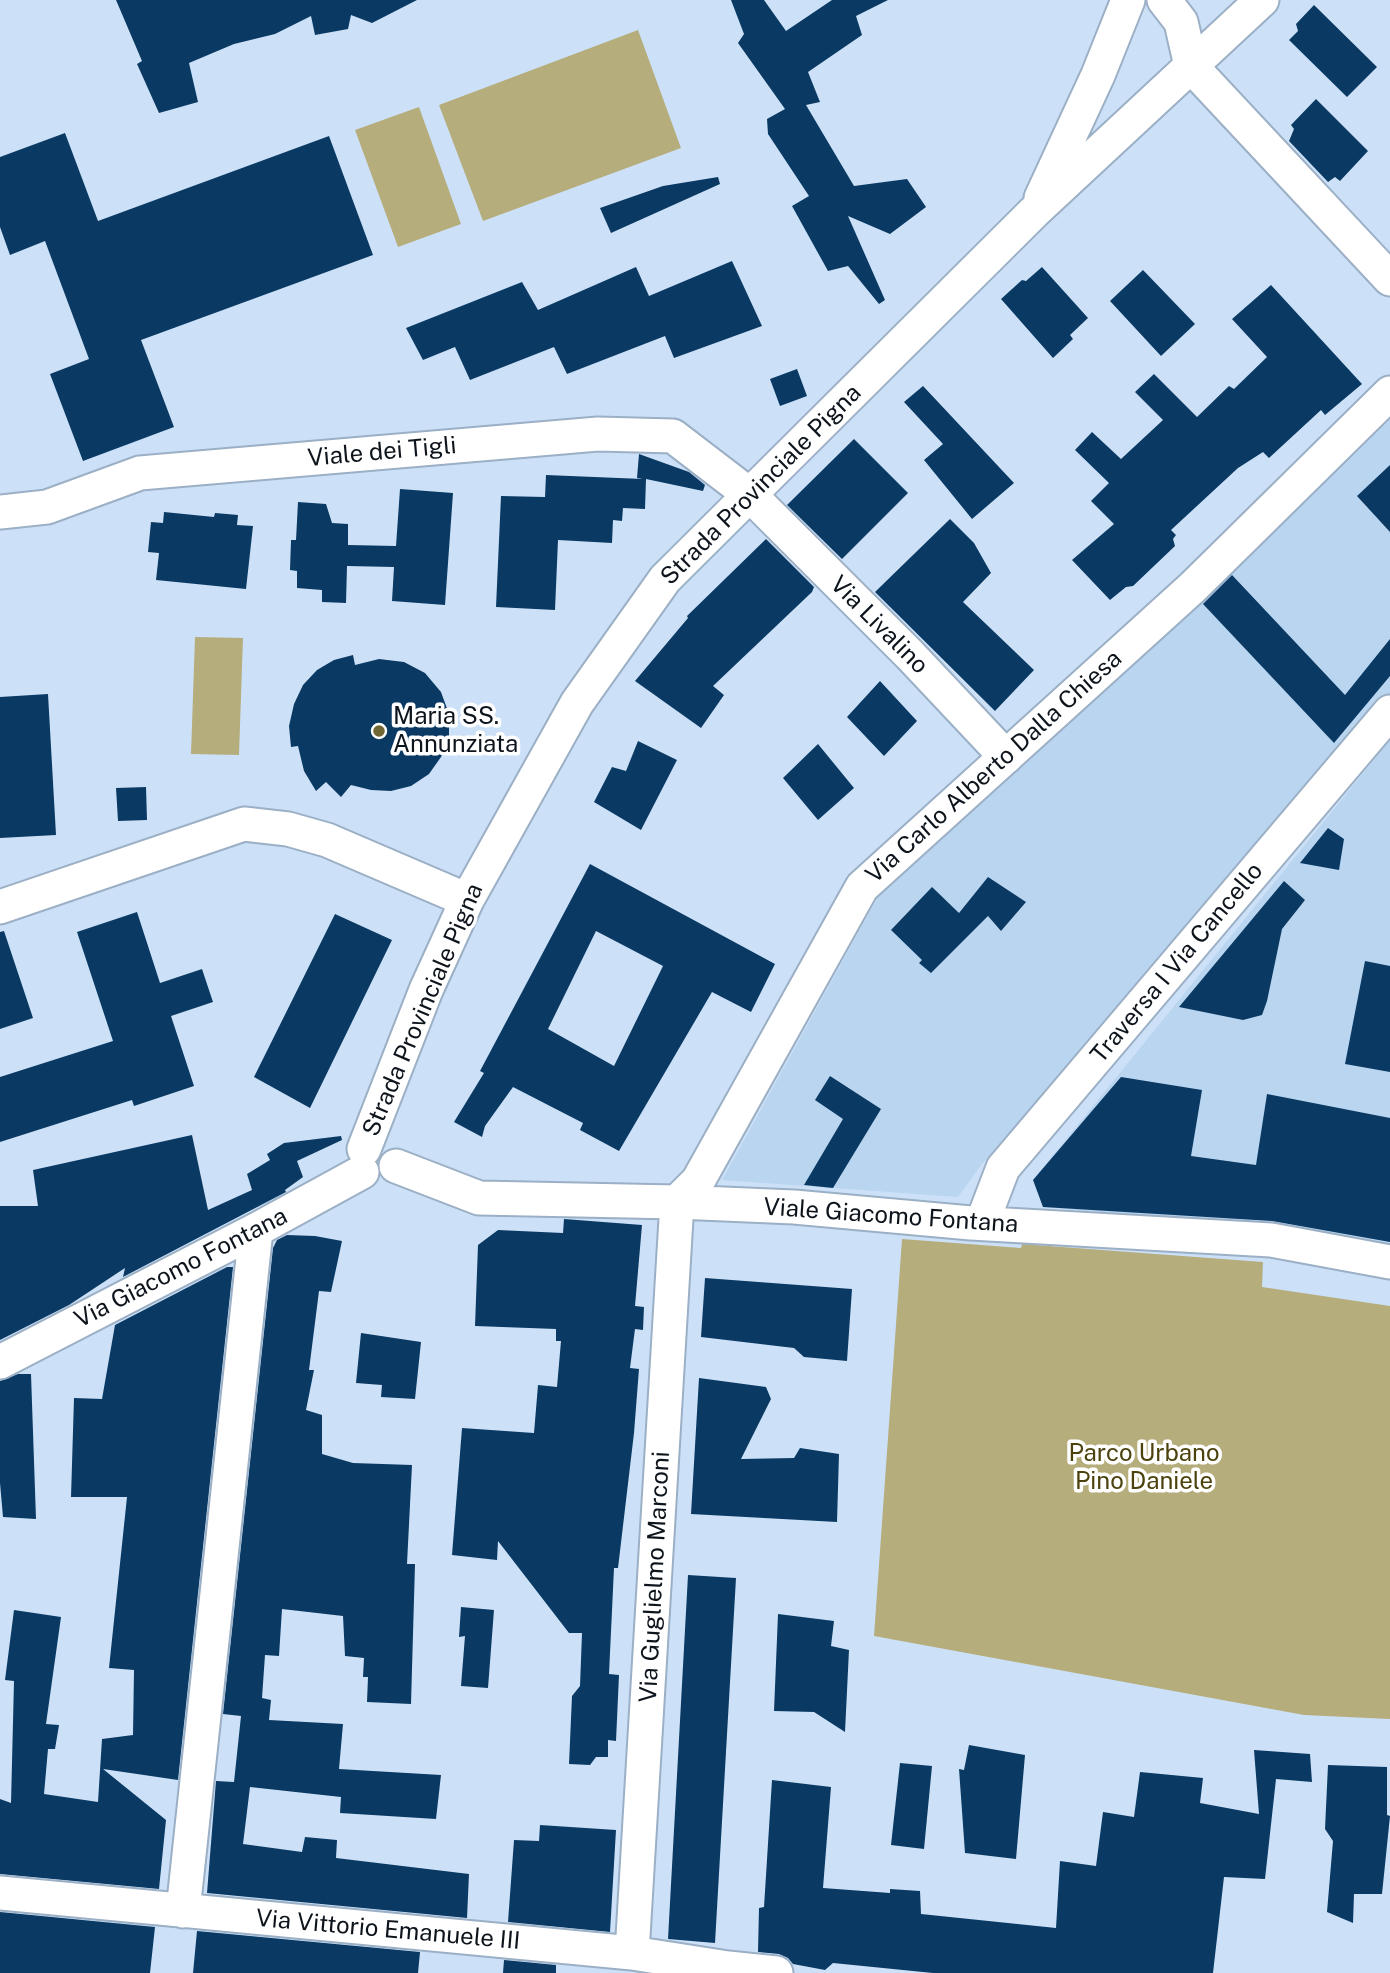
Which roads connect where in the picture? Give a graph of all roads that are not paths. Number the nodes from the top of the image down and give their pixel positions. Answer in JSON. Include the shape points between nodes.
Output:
{"nodes":[{"id":1,"x":1128,"y":0,"type":"edge"},
{"id":2,"x":1164,"y":0,"type":"edge"},
{"id":3,"x":1262,"y":0,"type":"edge"},
{"id":4,"x":1191,"y":66,"type":"junction"},
{"id":5,"x":1098,"y":75,"type":"junction"},
{"id":6,"x":1141,"y":112,"type":"junction"},
{"id":7,"x":1034,"y":212,"type":"junction"},
{"id":8,"x":1390,"y":279,"type":"edge"},
{"id":9,"x":1390,"y":393,"type":"edge"},
{"id":10,"x":750,"y":495,"type":"junction"},
{"id":11,"x":0,"y":512,"type":"edge"},
{"id":12,"x":1390,"y":712,"type":"edge"},
{"id":13,"x":1006,"y":757,"type":"junction"},
{"id":14,"x":467,"y":900,"type":"junction"},
{"id":15,"x":0,"y":907,"type":"edge"},
{"id":16,"x":363,"y":1161,"type":"junction"},
{"id":17,"x":677,"y":1202,"type":"junction"},
{"id":18,"x":982,"y":1223,"type":"junction"},
{"id":19,"x":256,"y":1230,"type":"junction"},
{"id":20,"x":1390,"y":1262,"type":"edge"},
{"id":21,"x":0,"y":1362,"type":"edge"},
{"id":22,"x":0,"y":1893,"type":"edge"},
{"id":23,"x":183,"y":1911,"type":"junction"},
{"id":24,"x":632,"y":1953,"type":"junction"},
{"id":25,"x":728,"y":1970,"type":"edge"},
{"id":26,"x":776,"y":1973,"type":"edge"}],
"edges":[{"from":1,"to":5,"type":"street"},
{"from":2,"to":4,"type":"street","via":[[1181,22]]},
{"from":3,"to":4,"type":"street","name":"Strada Provinciale Pigna"},
{"from":4,"to":6,"type":"street","name":"Strada Provinciale Pigna"},
{"from":4,"to":8,"type":"street"},
{"from":5,"to":6,"type":"street","via":[[1104,100],[1120,114]]},
{"from":5,"to":7,"type":"street"},
{"from":6,"to":7,"type":"street","name":"Strada Provinciale Pigna"},
{"from":7,"to":10,"type":"street","name":"Strada Provinciale Pigna"},
{"from":9,"to":13,"type":"street","name":"Via Carlo Alberto Dalla Chiesa","via":[[1193,587]]},
{"from":10,"to":11,"type":"street","name":"Viale dei Tigli","via":[[673,436],[598,434],[140,473],[47,507]]},
{"from":10,"to":13,"type":"street","name":"Via Livalino"},
{"from":10,"to":14,"type":"street","name":"Strada Provinciale Pigna","via":[[665,579],[577,703]]},
{"from":12,"to":18,"type":"street","name":"Traversa I Via Cancello","via":[[1003,1168]]},
{"from":13,"to":17,"type":"street","name":"Via Carlo Alberto Dalla Chiesa","via":[[862,887],[698,1181]]},
{"from":14,"to":15,"type":"street","via":[[327,840],[244,824]]},
{"from":14,"to":16,"type":"street","name":"Strada Provinciale Pigna","via":[[426,990]]},
{"from":16,"to":17,"type":"street","name":"Viale Giacomo Fontana","via":[[371,1179],[383,1180],[396,1166],[480,1198]]},
{"from":16,"to":19,"type":"street","name":"Via Giacomo Fontana"},
{"from":17,"to":18,"type":"street","name":"Viale Giacomo Fontana"},
{"from":17,"to":24,"type":"street","name":"Via Guglielmo Marconi"},
{"from":18,"to":20,"type":"street","name":"Viale Giacomo Fontana","via":[[1271,1240]]},
{"from":19,"to":21,"type":"street","name":"Via Giacomo Fontana"},
{"from":19,"to":23,"type":"street"},
{"from":22,"to":23,"type":"street","name":"Via Vittorio Emanuele III"},
{"from":23,"to":24,"type":"street","name":"Via Vittorio Emanuele III"},
{"from":24,"to":25,"type":"street","name":"Via Vittorio Emanuele III"},
{"from":25,"to":26,"type":"street","name":"Via Vittorio Emanuele III"}]}
